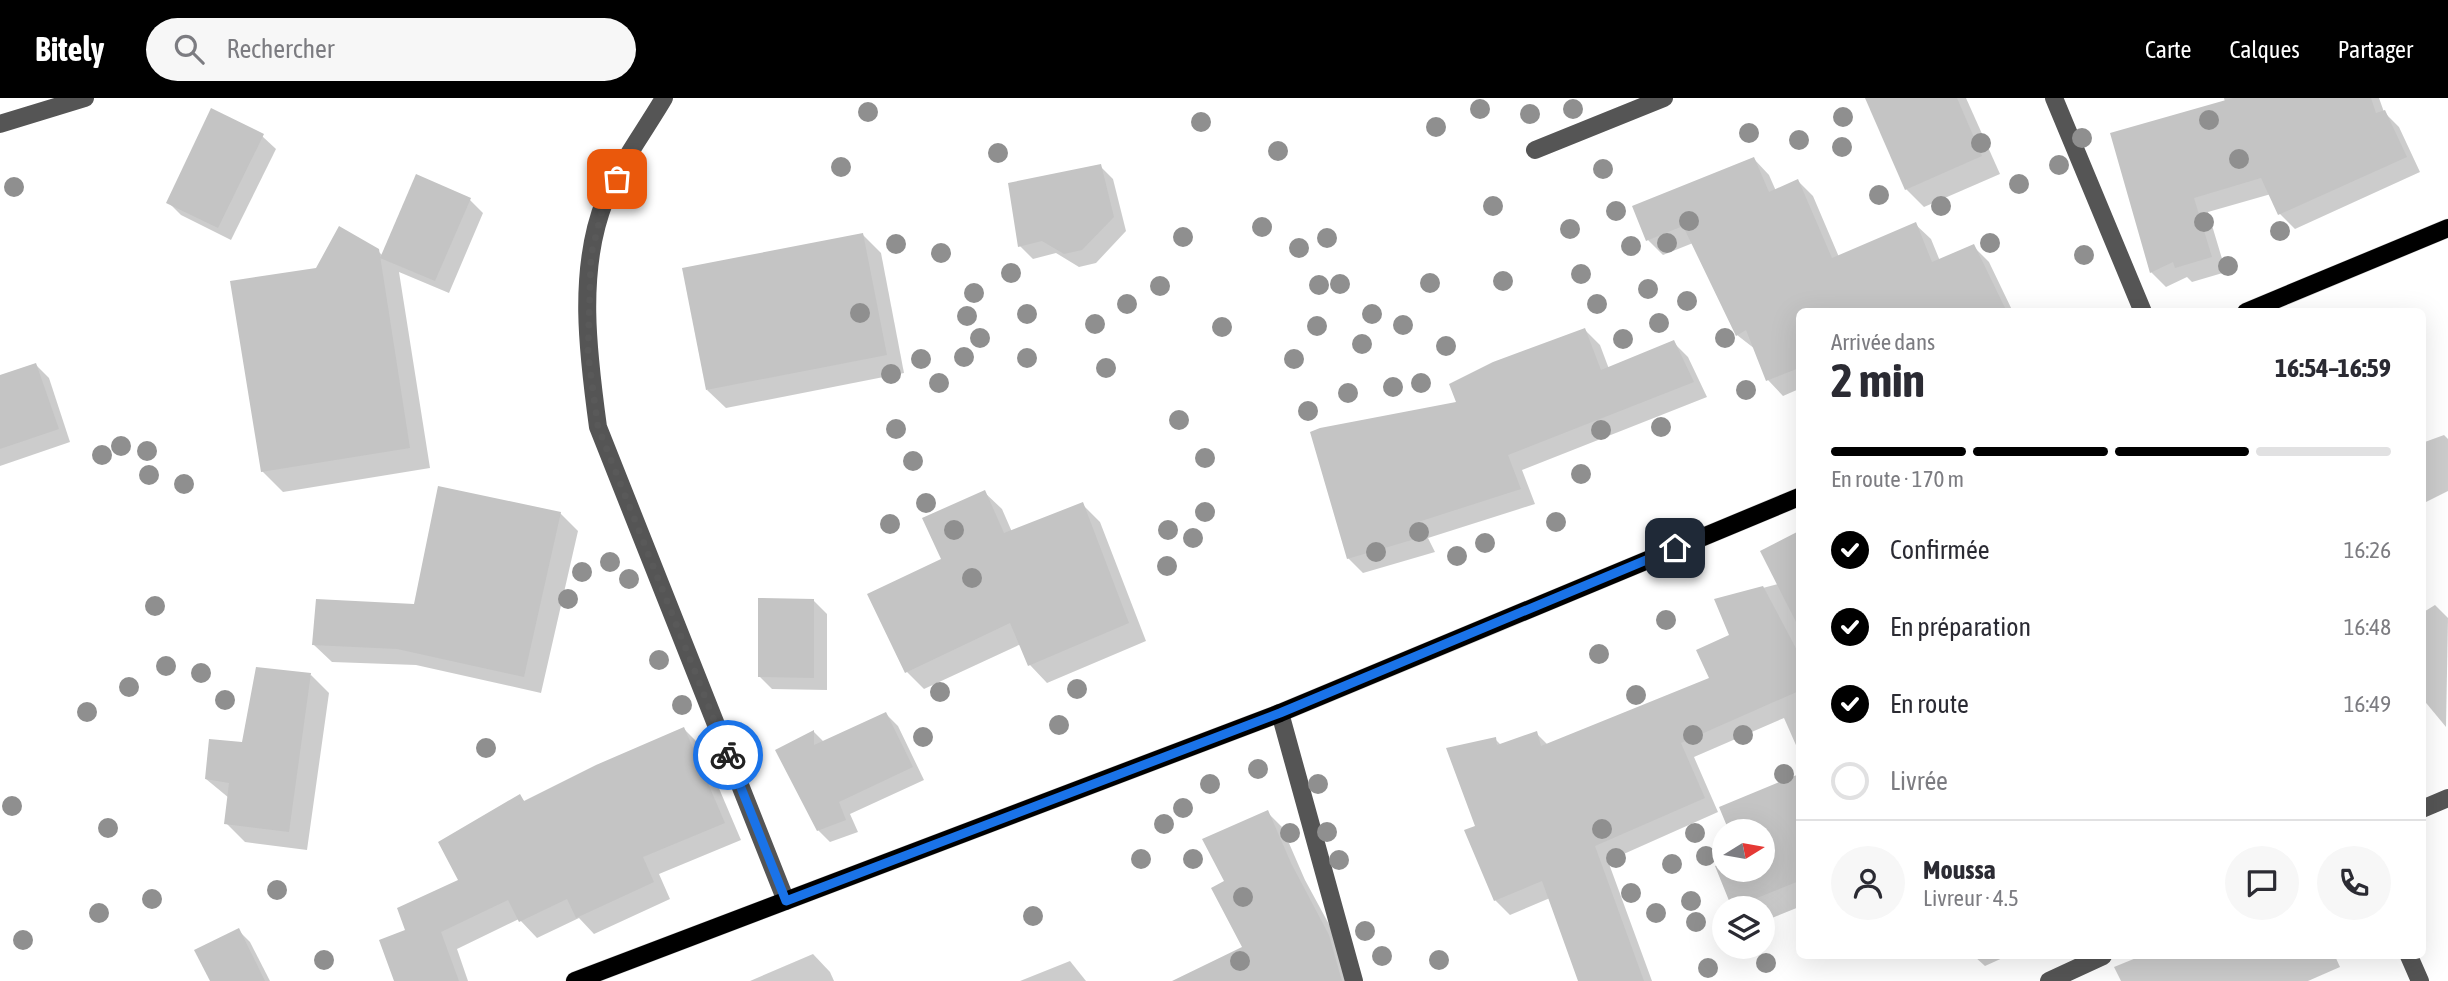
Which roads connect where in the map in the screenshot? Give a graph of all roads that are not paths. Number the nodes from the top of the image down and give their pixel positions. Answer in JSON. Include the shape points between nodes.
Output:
{"nodes":[{"id":1,"x":85,"y":98,"type":"edge"},
{"id":2,"x":664,"y":98,"type":"edge"},
{"id":3,"x":1664,"y":98,"type":"edge"},
{"id":4,"x":2054,"y":98,"type":"edge"},
{"id":5,"x":0,"y":124,"type":"edge"},
{"id":6,"x":1535,"y":150,"type":"dead end"},
{"id":7,"x":2448,"y":228,"type":"edge"},
{"id":8,"x":2141,"y":308,"type":"edge"},
{"id":9,"x":2256,"y":308,"type":"edge"},
{"id":10,"x":1796,"y":498,"type":"edge"},
{"id":11,"x":1280,"y":713,"type":"junction"},
{"id":12,"x":2448,"y":798,"type":"edge"},
{"id":13,"x":2426,"y":806,"type":"edge"},
{"id":14,"x":786,"y":901,"type":"junction"},
{"id":15,"x":2096,"y":959,"type":"edge"},
{"id":16,"x":2410,"y":959,"type":"edge"},
{"id":17,"x":575,"y":981,"type":"edge"},
{"id":18,"x":1354,"y":981,"type":"edge"},
{"id":19,"x":2049,"y":981,"type":"edge"},
{"id":20,"x":2420,"y":981,"type":"edge"}],
"edges":[{"from":1,"to":5,"type":"street"},
{"from":2,"to":14,"type":"street","via":[[605,199],[591,255],[588,354],[598,427]]},
{"from":3,"to":6,"type":"street"},
{"from":4,"to":8,"type":"street"},
{"from":7,"to":9,"type":"main road"},
{"from":10,"to":11,"type":"main road"},
{"from":11,"to":14,"type":"main road"},
{"from":11,"to":18,"type":"street"},
{"from":12,"to":13,"type":"street"},
{"from":14,"to":17,"type":"main road"},
{"from":15,"to":19,"type":"street"},
{"from":16,"to":20,"type":"street"}]}
